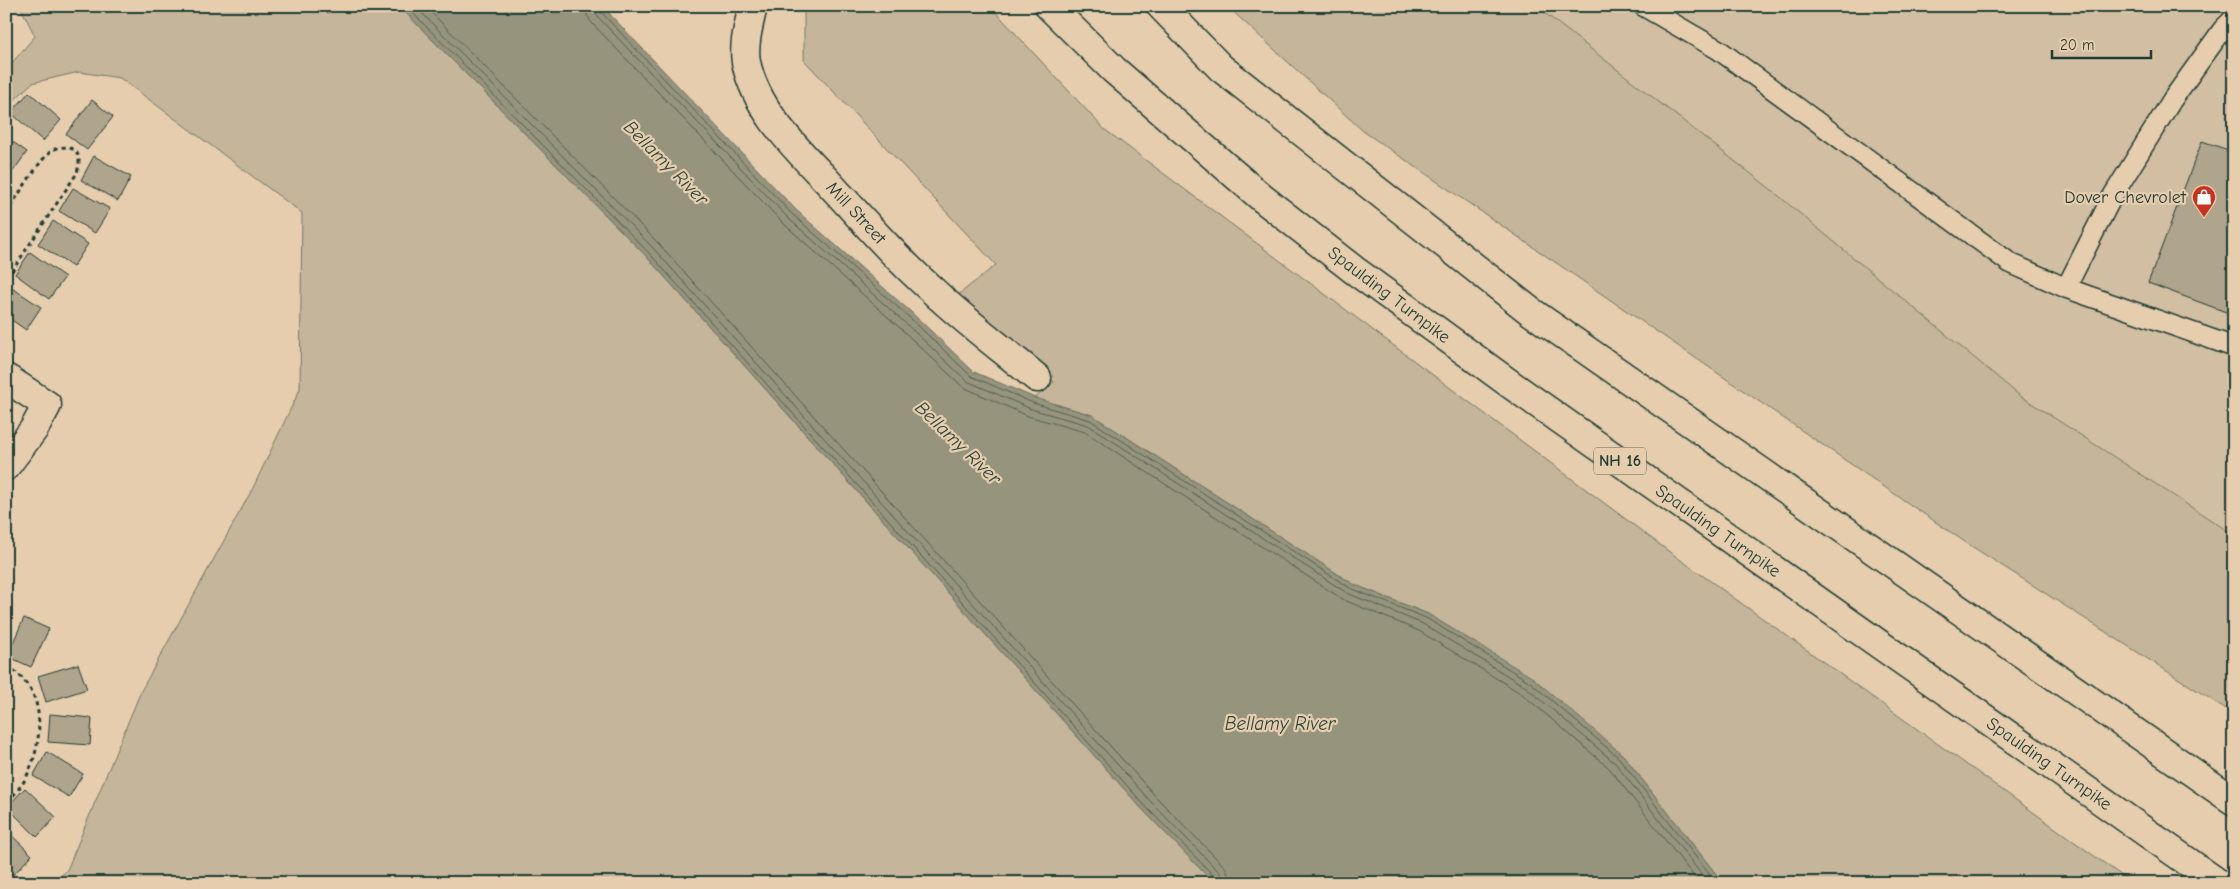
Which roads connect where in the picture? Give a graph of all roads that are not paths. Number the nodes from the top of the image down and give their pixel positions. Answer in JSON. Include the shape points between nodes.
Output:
{"nodes":[{"id":1,"x":753,"y":6,"type":"edge"},
{"id":2,"x":1048,"y":6,"type":"edge"},
{"id":3,"x":1161,"y":6,"type":"edge"},
{"id":4,"x":1643,"y":6,"type":"edge"},
{"id":5,"x":2234,"y":18,"type":"edge"},
{"id":6,"x":2066,"y":288,"type":"junction"},
{"id":7,"x":2234,"y":347,"type":"edge"},
{"id":8,"x":6,"y":378,"type":"edge"},
{"id":9,"x":1037,"y":378,"type":"dead end"},
{"id":10,"x":6,"y":466,"type":"edge"},
{"id":11,"x":2234,"y":801,"type":"edge"},
{"id":12,"x":2218,"y":883,"type":"edge"}],
"edges":[{"from":1,"to":9,"type":"main road","name":"Mill Street","via":[[746,40],[746,62],[755,89],[770,115],[802,154],[932,290]]},
{"from":2,"to":12,"type":"main road","name":"Spaulding Turnpike","number":"NH 16","via":[[1114,70],[1262,198],[1354,270],[1513,386]]},
{"from":3,"to":11,"type":"main road","via":[[1221,68],[1530,311]]},
{"from":4,"to":6,"type":"lane","via":[[1719,50],[2010,263]]},
{"from":5,"to":6,"type":"lane","via":[[2172,100],[2112,198]]},
{"from":6,"to":7,"type":"lane"},
{"from":8,"to":10,"type":"main road","via":[[47,404],[34,429]]}]}
